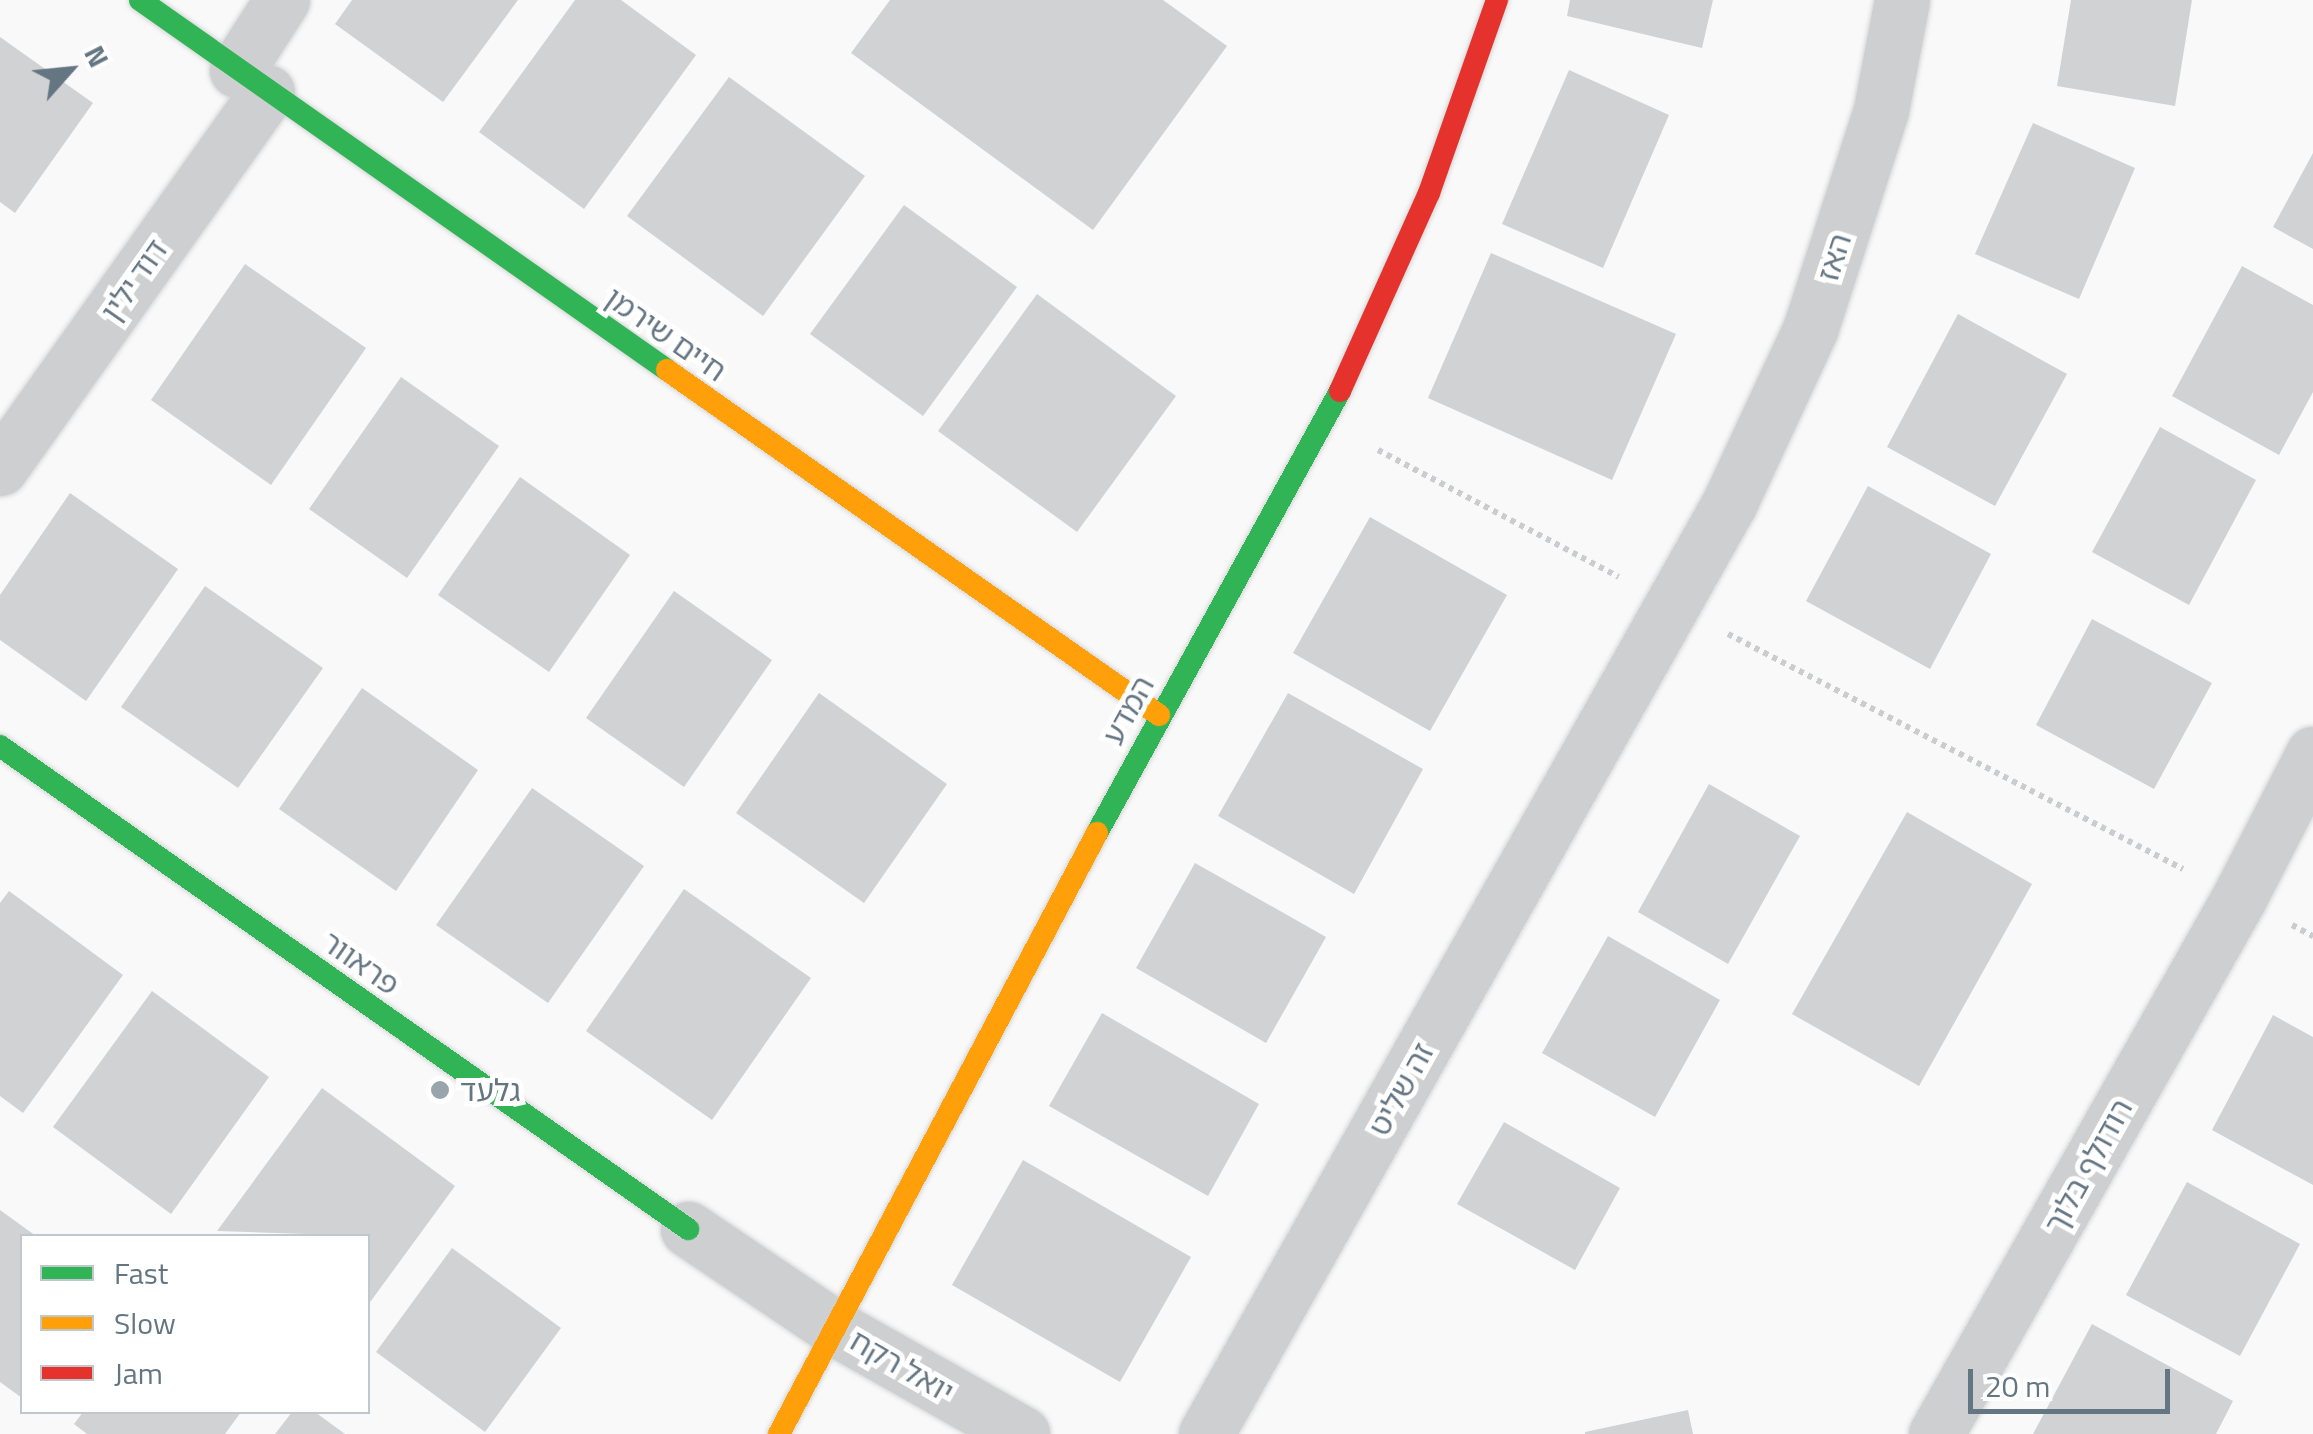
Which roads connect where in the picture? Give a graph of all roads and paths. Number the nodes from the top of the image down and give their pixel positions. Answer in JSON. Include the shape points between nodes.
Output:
{"nodes":[{"id":1,"x":140,"y":0,"type":"edge"},
{"id":2,"x":282,"y":0,"type":"edge"},
{"id":3,"x":1902,"y":0,"type":"edge"},
{"id":4,"x":1483,"y":5,"type":"edge"},
{"id":5,"x":252,"y":81,"type":"junction"},
{"id":6,"x":1325,"y":422,"type":"junction"},
{"id":7,"x":0,"y":468,"type":"edge"},
{"id":8,"x":1672,"y":605,"type":"junction"},
{"id":9,"x":1159,"y":715,"type":"junction"},
{"id":10,"x":0,"y":746,"type":"edge"},
{"id":11,"x":2313,"y":754,"type":"edge"},
{"id":12,"x":2239,"y":898,"type":"junction"},
{"id":13,"x":2313,"y":936,"type":"edge"},
{"id":14,"x":688,"y":1230,"type":"joint"},
{"id":15,"x":834,"y":1328,"type":"junction"},
{"id":16,"x":779,"y":1434,"type":"edge"},
{"id":17,"x":1022,"y":1434,"type":"edge"},
{"id":18,"x":1206,"y":1434,"type":"edge"},
{"id":19,"x":1936,"y":1434,"type":"edge"}],
"edges":[{"from":1,"to":5,"type":"street","name":"חיים שירמן"},
{"from":2,"to":5,"type":"street","name":"דוד ילין"},
{"from":3,"to":8,"type":"street","name":"האז","via":[[1880,110],[1810,330],[1730,502]]},
{"from":4,"to":6,"type":"street","name":"המדע","via":[[1430,193]]},
{"from":5,"to":7,"type":"street","name":"דוד ילין"},
{"from":5,"to":9,"type":"street","name":"חיים שירמן"},
{"from":6,"to":8,"type":"path"},
{"from":6,"to":9,"type":"street","name":"המדע"},
{"from":8,"to":12,"type":"path"},
{"from":8,"to":18,"type":"street","name":"זה שליט"},
{"from":9,"to":15,"type":"street","name":"המדע"},
{"from":10,"to":14,"type":"street","name":"פראוור"},
{"from":11,"to":12,"type":"street","name":"רודולף בלוך"},
{"from":12,"to":13,"type":"path"},
{"from":12,"to":19,"type":"street","name":"רודולף בלוך"},
{"from":14,"to":15,"type":"street","name":"יואל רקח"},
{"from":15,"to":16,"type":"street","name":"המדע"},
{"from":15,"to":17,"type":"street","name":"יואל רקח"}]}
